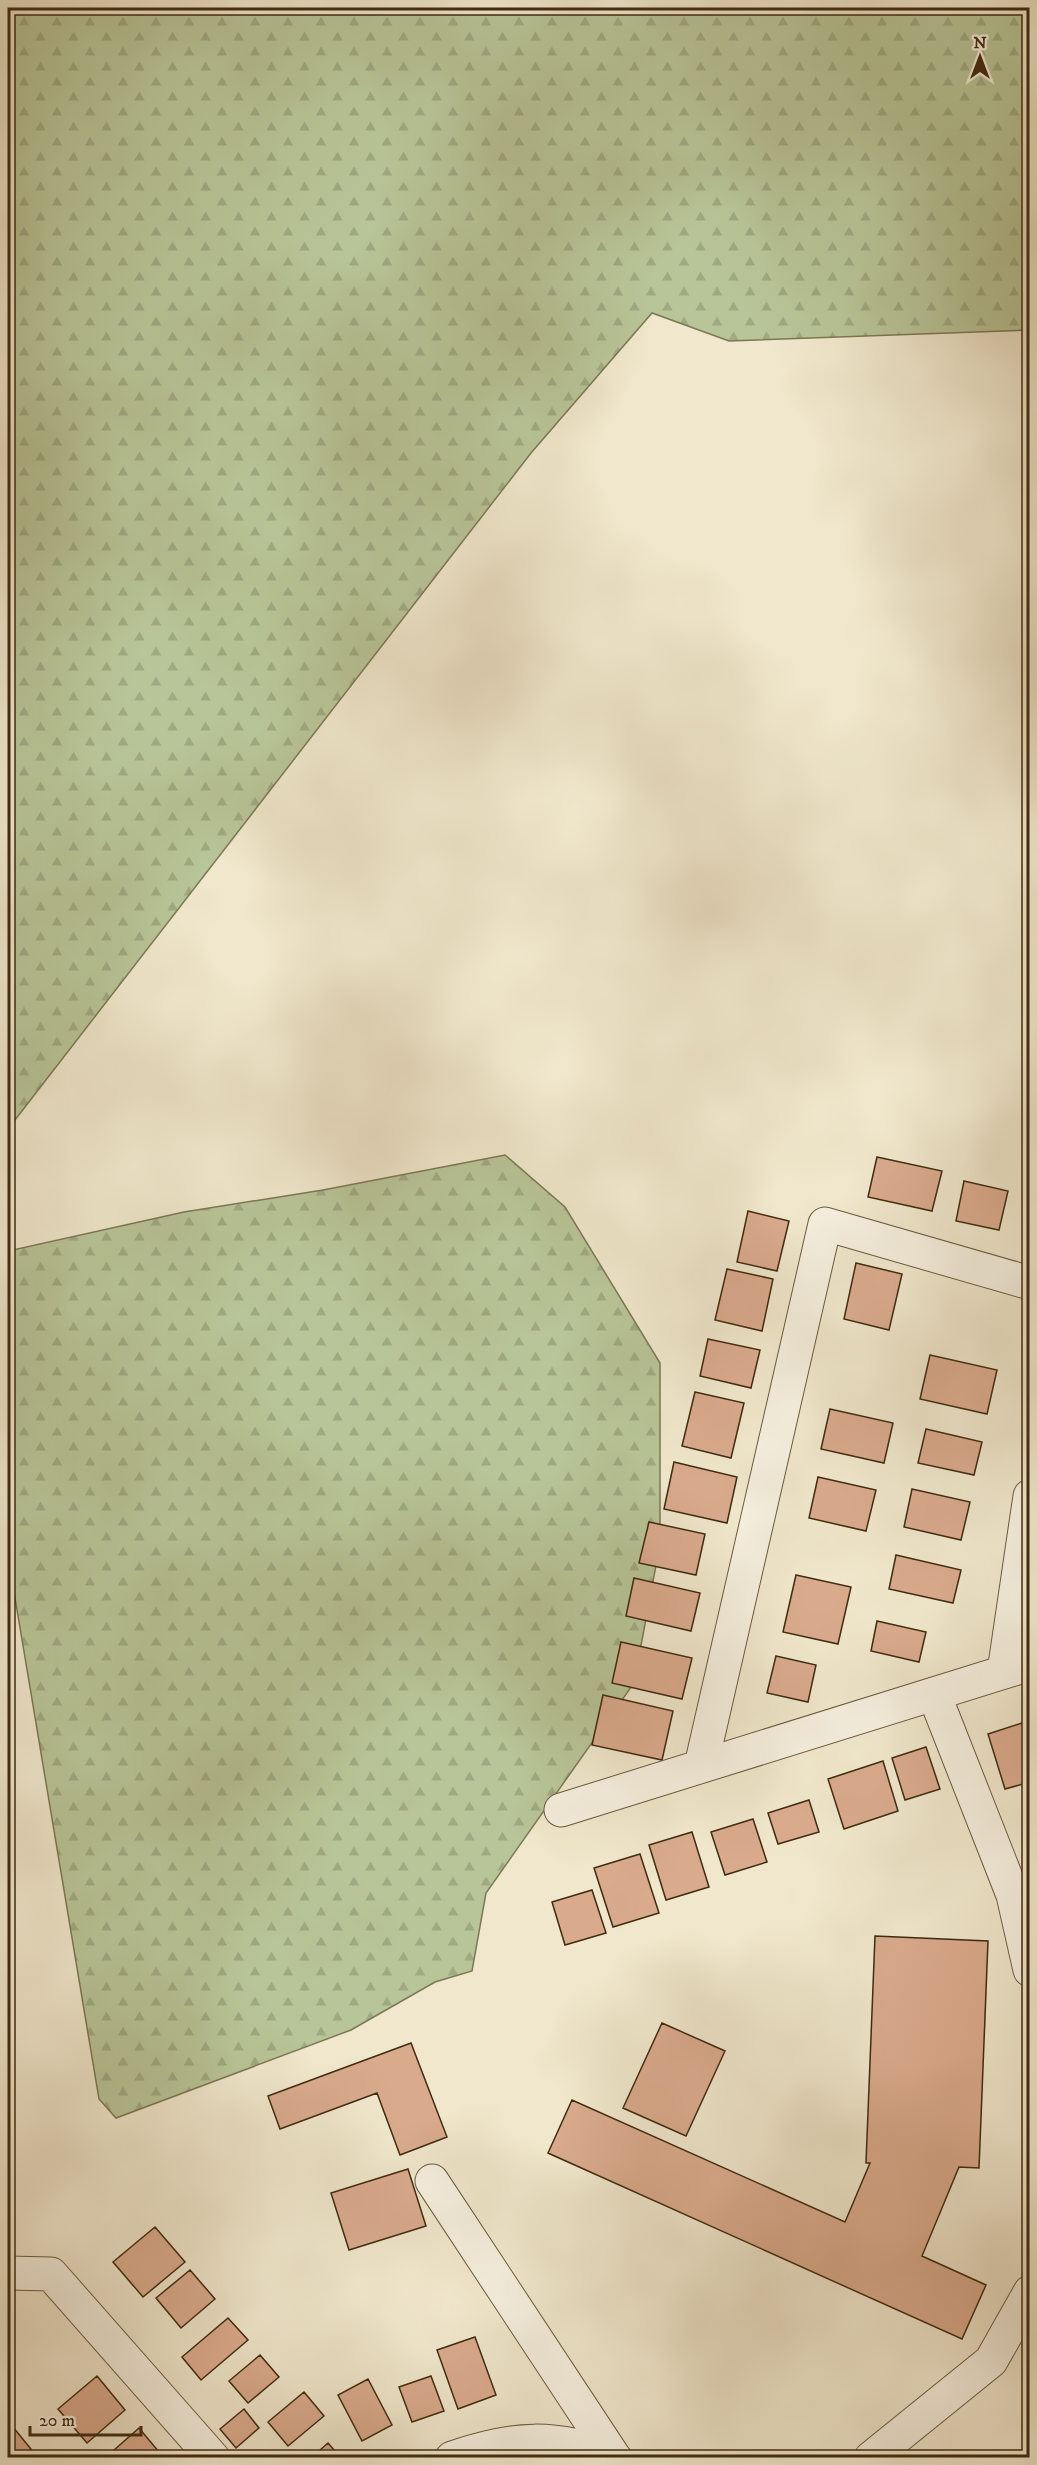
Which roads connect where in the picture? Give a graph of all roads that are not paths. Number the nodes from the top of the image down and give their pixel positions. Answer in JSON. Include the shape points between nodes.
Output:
{"nodes":[{"id":1,"x":1029,"y":1283,"type":"edge"},
{"id":2,"x":1029,"y":1496,"type":"edge"},
{"id":3,"x":1017,"y":1668,"type":"edge"},
{"id":4,"x":934,"y":1694,"type":"junction"},
{"id":5,"x":701,"y":1766,"type":"junction"},
{"id":6,"x":561,"y":1810,"type":"dead end"},
{"id":7,"x":1029,"y":1970,"type":"edge"},
{"id":8,"x":432,"y":2181,"type":"dead end"},
{"id":9,"x":8,"y":2273,"type":"edge"},
{"id":10,"x":1029,"y":2292,"type":"edge"},
{"id":11,"x":213,"y":2457,"type":"edge"},
{"id":12,"x":452,"y":2457,"type":"edge"},
{"id":13,"x":615,"y":2457,"type":"edge"},
{"id":14,"x":871,"y":2457,"type":"edge"}],
"edges":[{"from":1,"to":5,"type":"street","via":[[825,1224]]},
{"from":2,"to":3,"type":"street"},
{"from":3,"to":4,"type":"street"},
{"from":4,"to":5,"type":"street"},
{"from":4,"to":7,"type":"street","via":[[1013,1895]]},
{"from":5,"to":6,"type":"street"},
{"from":8,"to":13,"type":"street"},
{"from":9,"to":11,"type":"street","via":[[51,2274]]},
{"from":10,"to":14,"type":"street","via":[[991,2361]]},
{"from":12,"to":13,"type":"street","via":[[494,2444],[552,2440]]}]}
